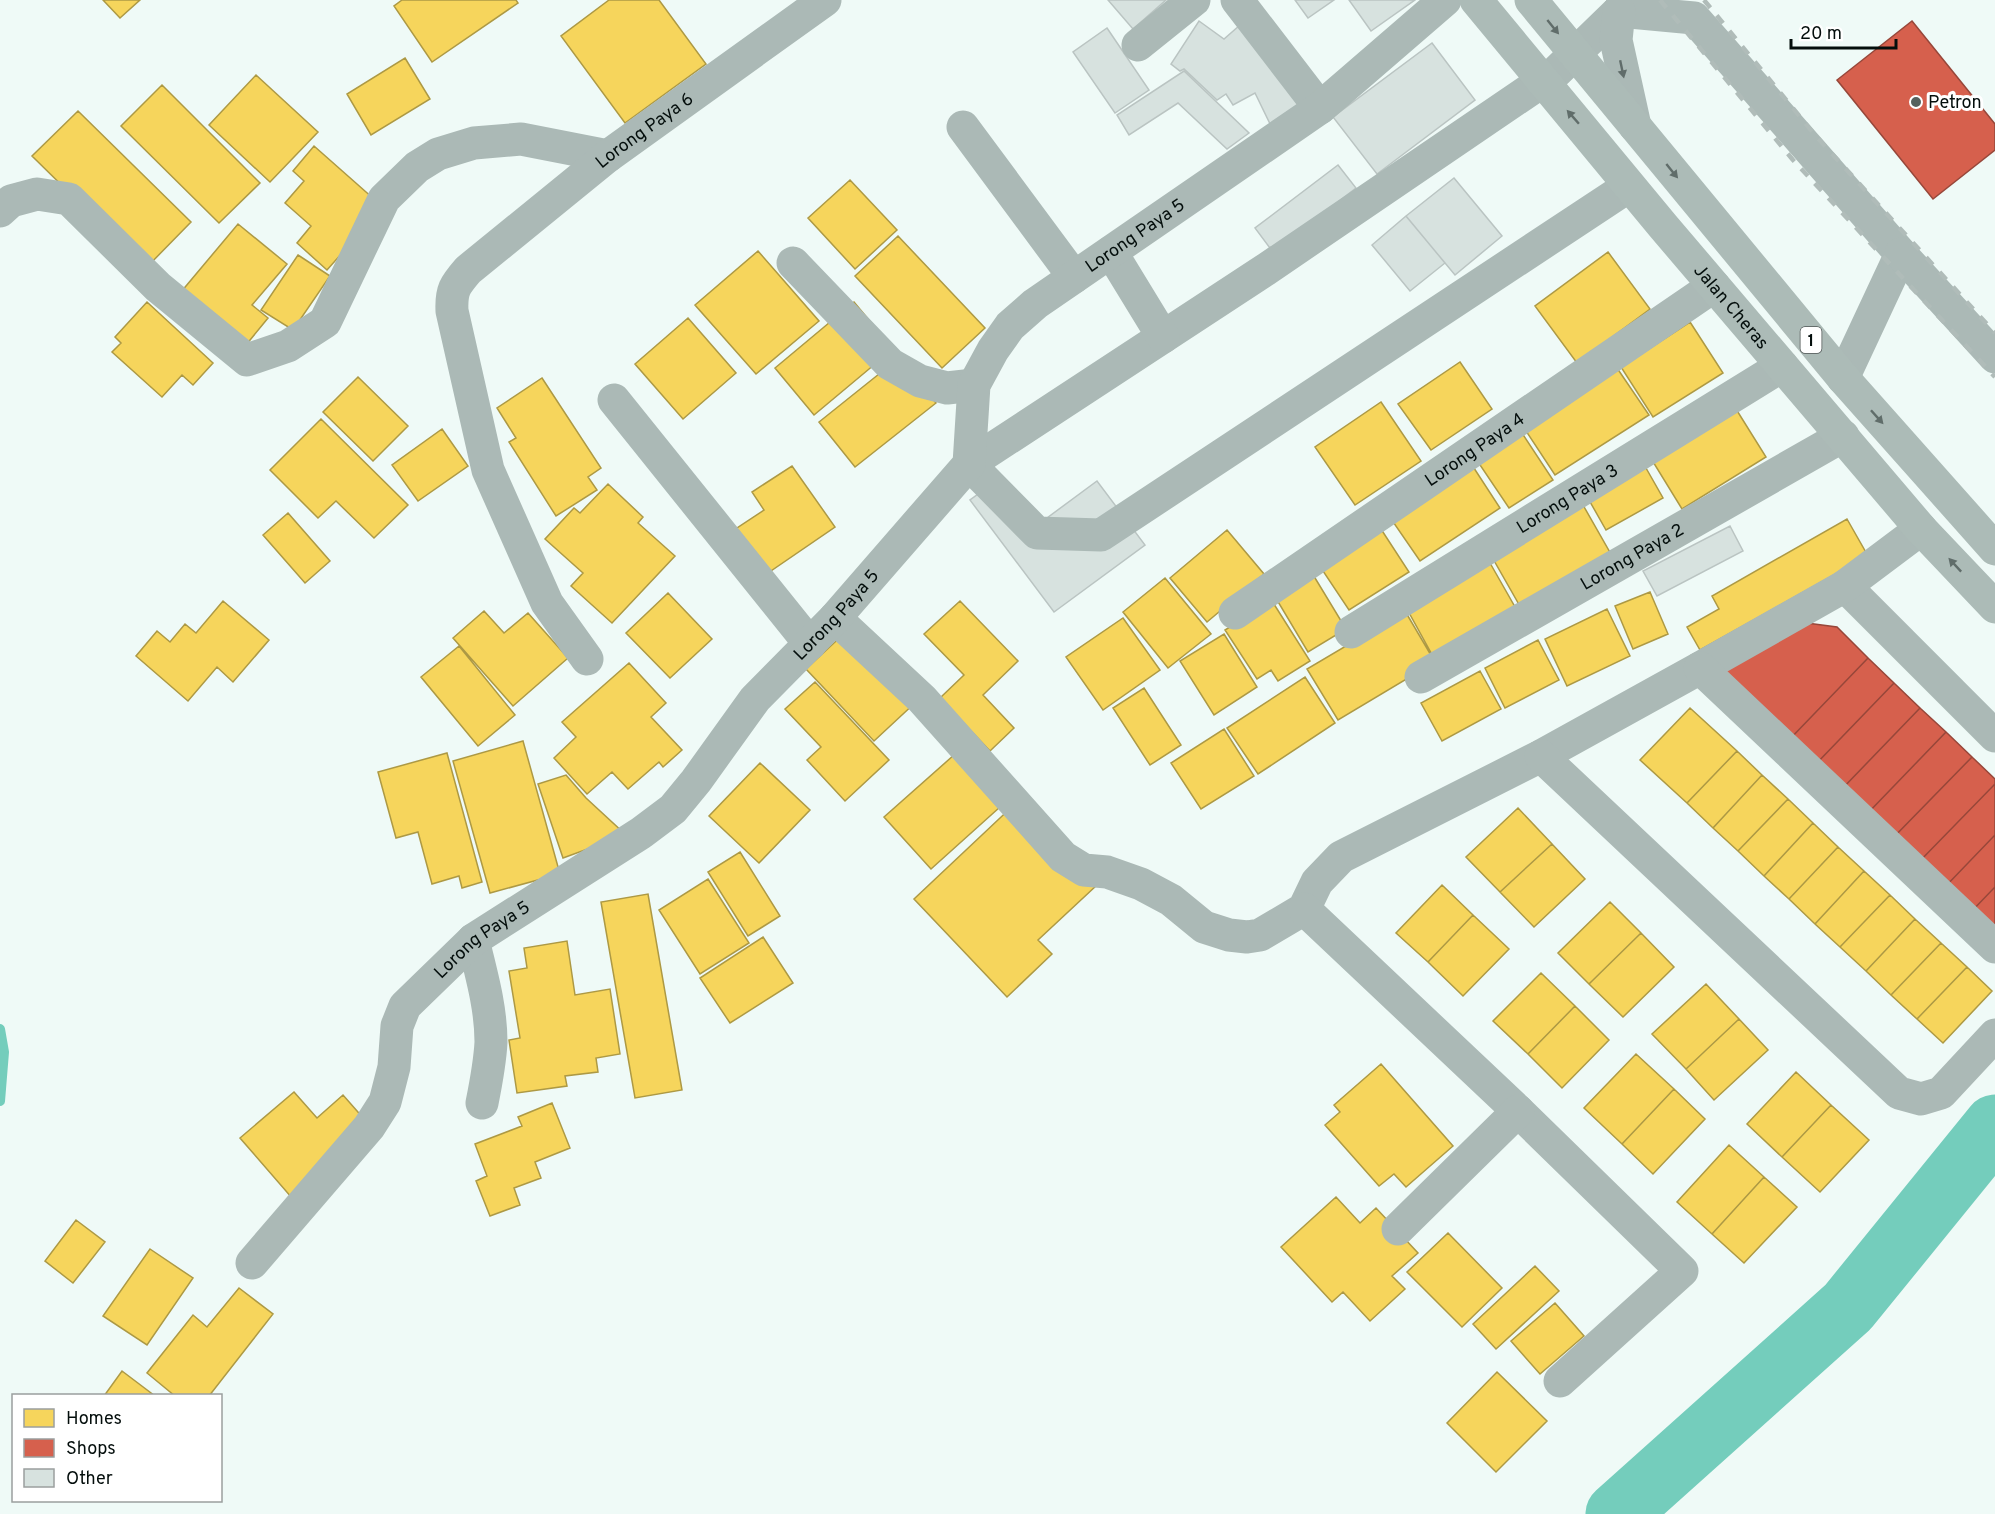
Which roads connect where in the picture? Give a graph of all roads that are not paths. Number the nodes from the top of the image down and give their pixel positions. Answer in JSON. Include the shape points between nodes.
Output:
{"nodes":[{"id":1,"x":825,"y":0,"type":"edge"},
{"id":2,"x":1194,"y":0,"type":"edge"},
{"id":3,"x":1237,"y":0,"type":"edge"},
{"id":4,"x":1445,"y":0,"type":"edge"},
{"id":5,"x":1476,"y":0,"type":"edge"},
{"id":6,"x":1531,"y":0,"type":"edge"},
{"id":7,"x":1622,"y":6,"type":"edge"},
{"id":8,"x":1138,"y":45,"type":"dead end"},
{"id":9,"x":1575,"y":53,"type":"junction"},
{"id":10,"x":1542,"y":81,"type":"junction"},
{"id":11,"x":1320,"y":108,"type":"junction"},
{"id":12,"x":1635,"y":126,"type":"junction"},
{"id":13,"x":963,"y":127,"type":"dead end"},
{"id":14,"x":608,"y":156,"type":"junction"},
{"id":15,"x":1629,"y":186,"type":"junction"},
{"id":16,"x":0,"y":211,"type":"edge"},
{"id":17,"x":1111,"y":252,"type":"junction"},
{"id":18,"x":1901,"y":254,"type":"junction"},
{"id":19,"x":793,"y":263,"type":"dead end"},
{"id":20,"x":1074,"y":277,"type":"junction"},
{"id":21,"x":1714,"y":286,"type":"junction"},
{"id":22,"x":1163,"y":337,"type":"junction"},
{"id":23,"x":1995,"y":357,"type":"edge"},
{"id":24,"x":1782,"y":366,"type":"junction"},
{"id":25,"x":1843,"y":378,"type":"junction"},
{"id":26,"x":974,"y":385,"type":"junction"},
{"id":27,"x":614,"y":400,"type":"dead end"},
{"id":28,"x":1843,"y":436,"type":"junction"},
{"id":29,"x":969,"y":464,"type":"junction"},
{"id":30,"x":1921,"y":529,"type":"junction"},
{"id":31,"x":1995,"y":549,"type":"edge"},
{"id":32,"x":1845,"y":586,"type":"junction"},
{"id":33,"x":1995,"y":607,"type":"edge"},
{"id":34,"x":1235,"y":614,"type":"dead end"},
{"id":35,"x":835,"y":618,"type":"junction"},
{"id":36,"x":1351,"y":632,"type":"dead end"},
{"id":37,"x":810,"y":644,"type":"junction"},
{"id":38,"x":587,"y":659,"type":"dead end"},
{"id":39,"x":1700,"y":668,"type":"junction"},
{"id":40,"x":1420,"y":677,"type":"dead end"},
{"id":41,"x":1995,"y":736,"type":"edge"},
{"id":42,"x":1541,"y":756,"type":"junction"},
{"id":43,"x":1304,"y":909,"type":"junction"},
{"id":44,"x":473,"y":940,"type":"junction"},
{"id":45,"x":1995,"y":947,"type":"edge"},
{"id":46,"x":1995,"y":1035,"type":"edge"},
{"id":47,"x":482,"y":1103,"type":"dead end"},
{"id":48,"x":1518,"y":1111,"type":"junction"},
{"id":49,"x":1398,"y":1228,"type":"dead end"},
{"id":50,"x":252,"y":1263,"type":"dead end"},
{"id":51,"x":1560,"y":1381,"type":"dead end"}],
"edges":[{"from":1,"to":14,"type":"street","name":"Lorong Paya 6"},
{"from":2,"to":8,"type":"street"},
{"from":3,"to":11,"type":"street"},
{"from":4,"to":11,"type":"street","name":"Lorong Paya 5"},
{"from":5,"to":10,"type":"main road","name":"Jalan Cheras","number":"1"},
{"from":6,"to":9,"type":"main road","number":"1","one_way":true},
{"from":7,"to":9,"type":"street"},
{"from":7,"to":12,"type":"street","one_way":true,"via":[[1616,40]]},
{"from":7,"to":18,"type":"street","via":[[1694,18]]},
{"from":9,"to":10,"type":"street"},
{"from":9,"to":12,"type":"main road","number":"1"},
{"from":15,"to":10,"type":"main road","name":"Jalan Cheras","number":"1","one_way":true},
{"from":10,"to":22,"type":"street"},
{"from":11,"to":17,"type":"street","name":"Lorong Paya 5"},
{"from":12,"to":25,"type":"main road","number":"1","one_way":true},
{"from":13,"to":20,"type":"street"},
{"from":14,"to":16,"type":"street","via":[[521,139],[474,143],[438,154],[417,167],[384,199],[325,322],[288,346],[247,360],[158,287],[69,199],[38,194],[11,201]]},
{"from":14,"to":38,"type":"street","name":"Lorong Paya 6","via":[[468,270],[451,294],[488,470],[547,603]]},
{"from":15,"to":21,"type":"main road","name":"Jalan Cheras","number":"1"},
{"from":15,"to":29,"type":"street","via":[[1101,534],[1037,533]]},
{"from":17,"to":20,"type":"street","name":"Lorong Paya 5"},
{"from":17,"to":22,"type":"street"},
{"from":18,"to":23,"type":"street"},
{"from":18,"to":25,"type":"street"},
{"from":19,"to":26,"type":"street","via":[[890,364],[920,381],[947,388]]},
{"from":20,"to":26,"type":"street","name":"Lorong Paya 5","via":[[1010,326]]},
{"from":21,"to":24,"type":"main road","name":"Jalan Cheras","number":"1"},
{"from":21,"to":34,"type":"street","name":"Lorong Paya 4"},
{"from":22,"to":29,"type":"street"},
{"from":24,"to":28,"type":"main road","name":"Jalan Cheras","number":"1"},
{"from":24,"to":36,"type":"street","name":"Lorong Paya 3"},
{"from":25,"to":31,"type":"main road","number":"1","one_way":true},
{"from":26,"to":29,"type":"street","name":"Lorong Paya 5"},
{"from":27,"to":37,"type":"street"},
{"from":28,"to":30,"type":"main road","name":"Jalan Cheras","number":"1"},
{"from":28,"to":40,"type":"street","name":"Lorong Paya 2"},
{"from":29,"to":35,"type":"street","name":"Lorong Paya 5"},
{"from":30,"to":32,"type":"street"},
{"from":33,"to":30,"type":"main road","name":"Jalan Cheras","number":"1","one_way":true},
{"from":32,"to":39,"type":"street"},
{"from":32,"to":41,"type":"street"},
{"from":35,"to":37,"type":"street","name":"Lorong Paya 5"},
{"from":35,"to":43,"type":"street","via":[[922,699],[1063,857],[1084,870],[1107,872],[1141,884],[1171,900],[1204,927],[1229,935],[1260,935]]},
{"from":37,"to":44,"type":"street","name":"Lorong Paya 5","via":[[755,699],[673,809]]},
{"from":39,"to":42,"type":"street"},
{"from":39,"to":45,"type":"street"},
{"from":42,"to":43,"type":"street","via":[[1341,857],[1317,882]]},
{"from":42,"to":46,"type":"street","via":[[1899,1094],[1921,1099],[1941,1094]]},
{"from":43,"to":48,"type":"street"},
{"from":44,"to":47,"type":"street","via":[[490,1026]]},
{"from":44,"to":50,"type":"street","name":"Lorong Paya 5","via":[[405,1006],[397,1026],[394,1067],[385,1102],[369,1127]]},
{"from":48,"to":49,"type":"street"},
{"from":48,"to":51,"type":"street","via":[[1682,1271]]}]}
